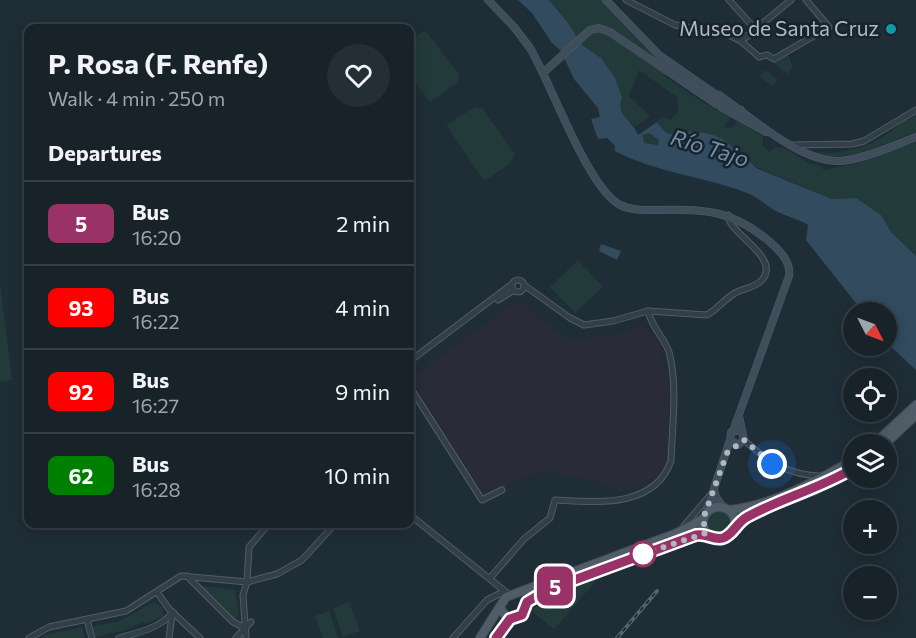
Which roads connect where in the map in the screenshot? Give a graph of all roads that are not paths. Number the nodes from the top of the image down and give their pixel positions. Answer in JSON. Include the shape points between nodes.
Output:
{"nodes":[{"id":1,"x":488,"y":0,"type":"edge"},
{"id":2,"x":606,"y":0,"type":"edge"},
{"id":3,"x":626,"y":0,"type":"edge"},
{"id":4,"x":729,"y":0,"type":"edge"},
{"id":5,"x":791,"y":0,"type":"edge"},
{"id":6,"x":806,"y":0,"type":"edge"},
{"id":7,"x":756,"y":30,"type":"junction"},
{"id":8,"x":739,"y":39,"type":"junction"},
{"id":9,"x":543,"y":73,"type":"junction"},
{"id":10,"x":719,"y":95,"type":"junction"},
{"id":11,"x":716,"y":104,"type":"junction"},
{"id":12,"x":728,"y":106,"type":"junction"},
{"id":13,"x":741,"y":110,"type":"junction"},
{"id":14,"x":916,"y":110,"type":"edge"},
{"id":15,"x":736,"y":117,"type":"junction"},
{"id":16,"x":776,"y":136,"type":"junction"},
{"id":17,"x":916,"y":136,"type":"edge"},
{"id":18,"x":790,"y":145,"type":"junction"},
{"id":19,"x":728,"y":215,"type":"junction"},
{"id":20,"x":513,"y":287,"type":"junction"},
{"id":21,"x":523,"y":287,"type":"junction"},
{"id":22,"x":488,"y":305,"type":"junction"},
{"id":23,"x":648,"y":311,"type":"junction"},
{"id":24,"x":657,"y":312,"type":"junction"},
{"id":25,"x":652,"y":326,"type":"junction"},
{"id":26,"x":414,"y":358,"type":"edge"},
{"id":27,"x":414,"y":393,"type":"edge"},
{"id":28,"x":914,"y":410,"type":"edge"},
{"id":29,"x":739,"y":416,"type":"junction"},
{"id":30,"x":741,"y":430,"type":"junction"},
{"id":31,"x":733,"y":431,"type":"junction"},
{"id":32,"x":886,"y":434,"type":"edge"},
{"id":33,"x":894,"y":434,"type":"edge"},
{"id":34,"x":730,"y":440,"type":"junction"},
{"id":35,"x":741,"y":442,"type":"junction"},
{"id":36,"x":727,"y":453,"type":"junction"},
{"id":37,"x":843,"y":465,"type":"edge"},
{"id":38,"x":843,"y":474,"type":"edge"},
{"id":39,"x":822,"y":476,"type":"junction"},
{"id":40,"x":502,"y":490,"type":"dead end"},
{"id":41,"x":713,"y":490,"type":"junction"},
{"id":42,"x":726,"y":509,"type":"junction"},
{"id":43,"x":704,"y":516,"type":"junction"},
{"id":44,"x":414,"y":518,"type":"edge"},
{"id":45,"x":734,"y":527,"type":"junction"},
{"id":46,"x":266,"y":528,"type":"edge"},
{"id":47,"x":330,"y":528,"type":"edge"},
{"id":48,"x":677,"y":533,"type":"junction"},
{"id":49,"x":706,"y":533,"type":"junction"},
{"id":50,"x":187,"y":576,"type":"junction"},
{"id":51,"x":493,"y":580,"type":"junction"},
{"id":52,"x":247,"y":582,"type":"junction"},
{"id":53,"x":157,"y":592,"type":"junction"},
{"id":54,"x":507,"y":596,"type":"junction"},
{"id":55,"x":500,"y":608,"type":"junction"},
{"id":56,"x":524,"y":608,"type":"junction"},
{"id":57,"x":173,"y":612,"type":"junction"},
{"id":58,"x":510,"y":619,"type":"junction"},
{"id":59,"x":87,"y":620,"type":"junction"},
{"id":60,"x":251,"y":622,"type":"dead end"},
{"id":61,"x":245,"y":628,"type":"junction"},
{"id":62,"x":130,"y":637,"type":"edge"},
{"id":63,"x":30,"y":638,"type":"edge"},
{"id":64,"x":92,"y":638,"type":"edge"},
{"id":65,"x":119,"y":638,"type":"edge"},
{"id":66,"x":169,"y":638,"type":"edge"},
{"id":67,"x":200,"y":638,"type":"edge"},
{"id":68,"x":236,"y":638,"type":"edge"},
{"id":69,"x":246,"y":638,"type":"edge"},
{"id":70,"x":453,"y":638,"type":"edge"},
{"id":71,"x":480,"y":638,"type":"edge"},
{"id":72,"x":496,"y":638,"type":"edge"}],
"edges":[{"from":1,"to":9,"type":"main road","via":[[523,37]]},
{"from":2,"to":10,"type":"main road","via":[[660,55]]},
{"from":3,"to":8,"type":"street","via":[[675,25]]},
{"from":4,"to":7,"type":"street"},
{"from":5,"to":7,"type":"street"},
{"from":6,"to":8,"type":"street","via":[[829,27],[774,59],[767,55],[759,57]]},
{"from":7,"to":8,"type":"street"},
{"from":9,"to":11,"type":"main road","via":[[596,28],[610,32]]},
{"from":9,"to":19,"type":"main road","via":[[597,183],[611,199],[638,210],[689,209]]},
{"from":10,"to":12,"type":"main road"},
{"from":10,"to":13,"type":"main road"},
{"from":11,"to":12,"type":"main road"},
{"from":11,"to":15,"type":"main road"},
{"from":12,"to":13,"type":"main road"},
{"from":12,"to":15,"type":"main road"},
{"from":13,"to":16,"type":"main road"},
{"from":14,"to":18,"type":"street","via":[[876,135],[852,144]]},
{"from":15,"to":16,"type":"main road"},
{"from":16,"to":18,"type":"main road"},
{"from":17,"to":18,"type":"main road","via":[[839,161],[813,158]]},
{"from":19,"to":24,"type":"street","via":[[728,222],[748,240],[765,265],[764,278],[707,315]]},
{"from":19,"to":29,"type":"main road","via":[[752,226],[778,249],[790,271]]},
{"from":20,"to":21,"type":"street"},
{"from":20,"to":21,"type":"street","via":[[520,280]]},
{"from":20,"to":22,"type":"street"},
{"from":20,"to":22,"type":"street"},
{"from":21,"to":23,"type":"street","via":[[584,325]]},
{"from":22,"to":26,"type":"street"},
{"from":23,"to":24,"type":"street"},
{"from":23,"to":25,"type":"street"},
{"from":24,"to":25,"type":"street"},
{"from":25,"to":51,"type":"street","via":[[665,343],[671,371],[671,461],[661,480],[648,490],[619,501],[555,500],[550,518],[524,539]]},
{"from":27,"to":40,"type":"street","via":[[482,500]]},
{"from":28,"to":32,"type":"main road"},
{"from":28,"to":33,"type":"main road"},
{"from":29,"to":30,"type":"main road"},
{"from":29,"to":31,"type":"main road"},
{"from":30,"to":31,"type":"main road"},
{"from":30,"to":35,"type":"main road"},
{"from":31,"to":34,"type":"main road"},
{"from":34,"to":35,"type":"main road"},
{"from":34,"to":36,"type":"main road"},
{"from":35,"to":36,"type":"main road"},
{"from":35,"to":39,"type":"street","via":[[783,470]]},
{"from":36,"to":41,"type":"main road"},
{"from":37,"to":39,"type":"main road"},
{"from":38,"to":45,"type":"main road"},
{"from":39,"to":42,"type":"main road","via":[[760,503]]},
{"from":41,"to":42,"type":"main road"},
{"from":41,"to":43,"type":"main road"},
{"from":41,"to":48,"type":"street"},
{"from":42,"to":43,"type":"main road","via":[[714,507]]},
{"from":42,"to":45,"type":"main road","via":[[734,518]]},
{"from":43,"to":48,"type":"main road"},
{"from":43,"to":49,"type":"main road"},
{"from":44,"to":51,"type":"street"},
{"from":45,"to":49,"type":"main road","via":[[721,539]]},
{"from":46,"to":52,"type":"street","via":[[249,547]]},
{"from":47,"to":52,"type":"street","via":[[302,560],[277,574]]},
{"from":48,"to":54,"type":"main road"},
{"from":49,"to":56,"type":"main road","via":[[547,590],[533,597]]},
{"from":50,"to":52,"type":"street"},
{"from":50,"to":53,"type":"street"},
{"from":50,"to":61,"type":"street","via":[[232,622]]},
{"from":51,"to":54,"type":"street"},
{"from":51,"to":54,"type":"street"},
{"from":52,"to":61,"type":"street","via":[[243,595]]},
{"from":53,"to":57,"type":"street"},
{"from":53,"to":59,"type":"street","via":[[126,611]]},
{"from":54,"to":55,"type":"main road"},
{"from":54,"to":56,"type":"main road","via":[[522,601]]},
{"from":54,"to":70,"type":"street","via":[[487,600]]},
{"from":55,"to":58,"type":"main road"},
{"from":55,"to":71,"type":"main road"},
{"from":56,"to":58,"type":"main road","via":[[519,617]]},
{"from":57,"to":62,"type":"street","via":[[167,620]]},
{"from":57,"to":66,"type":"street"},
{"from":57,"to":67,"type":"street"},
{"from":58,"to":72,"type":"main road"},
{"from":59,"to":63,"type":"street","via":[[49,627]]},
{"from":59,"to":64,"type":"street"},
{"from":60,"to":61,"type":"street"},
{"from":61,"to":68,"type":"street"},
{"from":61,"to":69,"type":"street"},
{"from":62,"to":65,"type":"street"}]}
